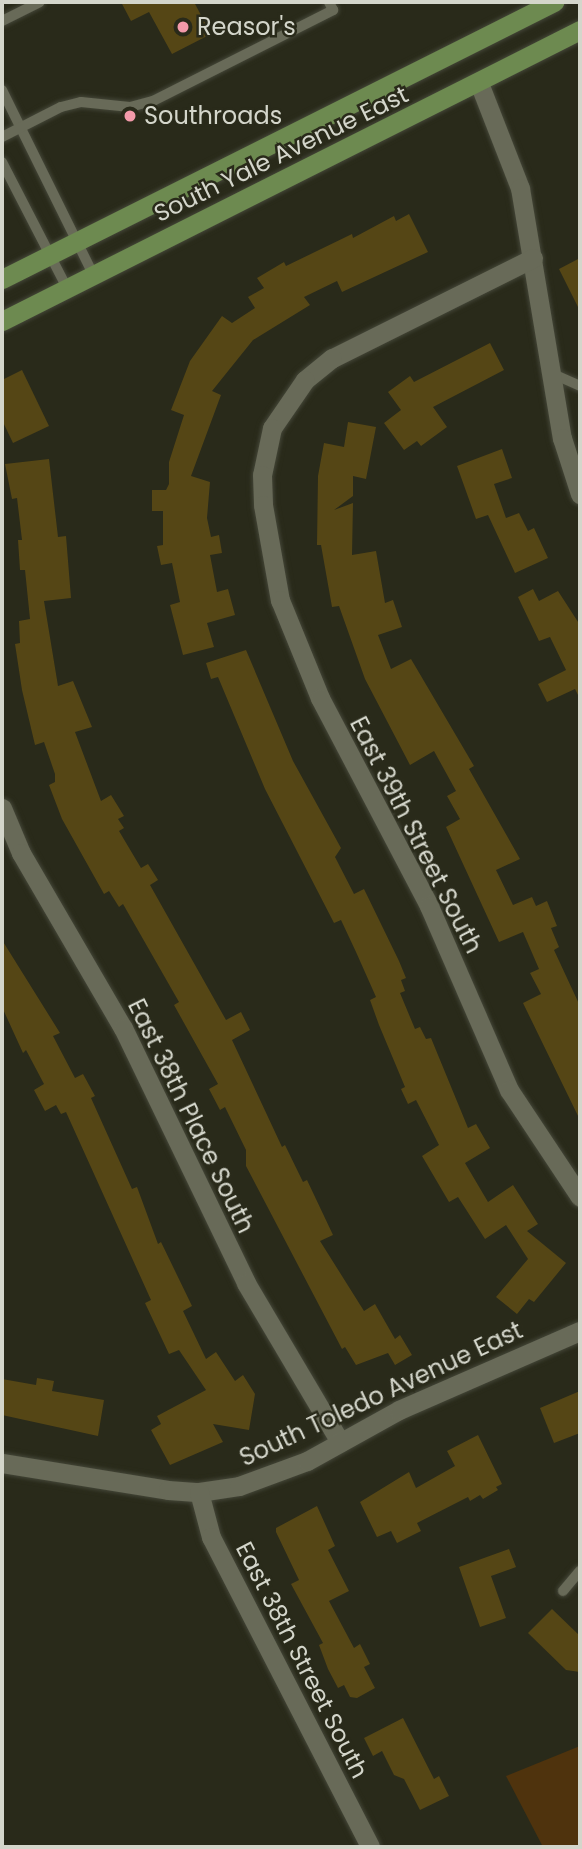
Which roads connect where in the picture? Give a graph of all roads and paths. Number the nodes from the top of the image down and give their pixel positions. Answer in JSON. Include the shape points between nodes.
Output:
{"nodes":[{"id":1,"x":40,"y":2,"type":"edge"},
{"id":2,"x":329,"y":2,"type":"edge"},
{"id":3,"x":554,"y":2,"type":"edge"},
{"id":4,"x":2,"y":21,"type":"edge"},
{"id":5,"x":580,"y":30,"type":"edge"},
{"id":6,"x":479,"y":83,"type":"junction"},
{"id":7,"x":2,"y":90,"type":"edge"},
{"id":8,"x":20,"y":128,"type":"junction"},
{"id":9,"x":2,"y":137,"type":"edge"},
{"id":10,"x":2,"y":162,"type":"edge"},
{"id":11,"x":76,"y":241,"type":"junction"},
{"id":12,"x":50,"y":254,"type":"junction"},
{"id":13,"x":533,"y":258,"type":"junction"},
{"id":14,"x":93,"y":274,"type":"junction"},
{"id":15,"x":2,"y":279,"type":"edge"},
{"id":16,"x":66,"y":288,"type":"junction"},
{"id":17,"x":2,"y":321,"type":"edge"},
{"id":18,"x":550,"y":373,"type":"junction"},
{"id":19,"x":580,"y":386,"type":"edge"},
{"id":20,"x":580,"y":494,"type":"edge"},
{"id":21,"x":2,"y":808,"type":"edge"},
{"id":22,"x":580,"y":1197,"type":"edge"},
{"id":23,"x":580,"y":1331,"type":"edge"},
{"id":24,"x":340,"y":1442,"type":"junction"},
{"id":25,"x":2,"y":1463,"type":"edge"},
{"id":26,"x":200,"y":1492,"type":"junction"},
{"id":27,"x":580,"y":1571,"type":"edge"},
{"id":28,"x":563,"y":1591,"type":"dead end"},
{"id":29,"x":370,"y":1847,"type":"edge"}],
"edges":[{"from":1,"to":4,"type":"lane"},
{"from":2,"to":8,"type":"lane","via":[[333,10],[153,102],[130,107],[80,102]]},
{"from":3,"to":11,"type":"main road","name":"South Yale Avenue East"},
{"from":5,"to":6,"type":"main road","name":"South Yale Avenue East"},
{"from":6,"to":13,"type":"street","via":[[520,188]]},
{"from":6,"to":14,"type":"main road","name":"South Yale Avenue East"},
{"from":7,"to":8,"type":"lane"},
{"from":8,"to":9,"type":"lane"},
{"from":8,"to":11,"type":"lane"},
{"from":10,"to":12,"type":"lane"},
{"from":11,"to":12,"type":"main road","name":"South Yale Avenue East"},
{"from":11,"to":14,"type":"lane"},
{"from":12,"to":15,"type":"main road","name":"South Yale Avenue East"},
{"from":12,"to":16,"type":"lane"},
{"from":13,"to":18,"type":"street"},
{"from":13,"to":22,"type":"street","name":"East 39th Street South","via":[[332,358],[305,380],[272,428],[262,475],[270,555],[298,650],[429,906],[509,1090]]},
{"from":14,"to":16,"type":"main road","name":"South Yale Avenue East"},
{"from":16,"to":17,"type":"main road","name":"South Yale Avenue East"},
{"from":18,"to":19,"type":"lane"},
{"from":18,"to":20,"type":"street","via":[[562,438]]},
{"from":21,"to":24,"type":"street","name":"East 38th Place South","via":[[21,853],[123,1028],[246,1283]]},
{"from":23,"to":24,"type":"street","name":"South Toledo Avenue East","via":[[471,1376]]},
{"from":24,"to":26,"type":"street","name":"South Toledo Avenue East","via":[[272,1476]]},
{"from":25,"to":26,"type":"street"},
{"from":26,"to":29,"type":"street","name":"East 38th Street South","via":[[211,1537]]},
{"from":27,"to":28,"type":"lane"}]}
